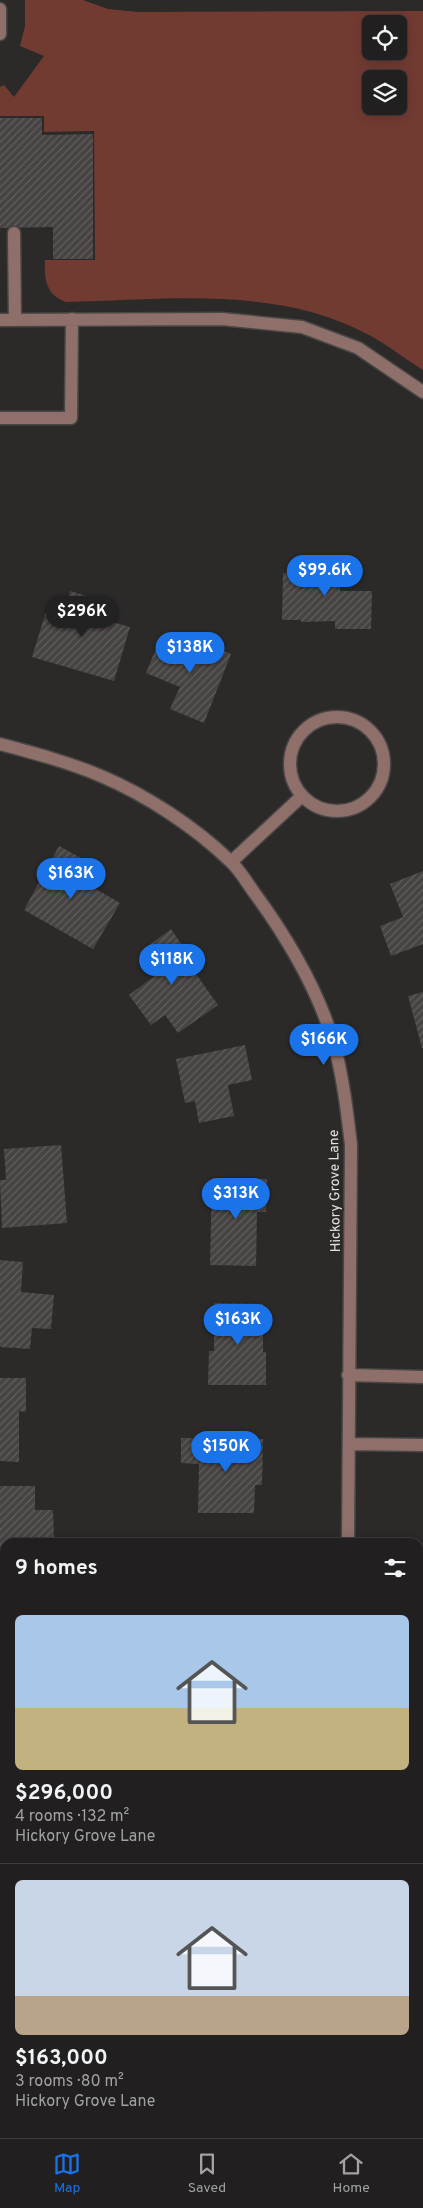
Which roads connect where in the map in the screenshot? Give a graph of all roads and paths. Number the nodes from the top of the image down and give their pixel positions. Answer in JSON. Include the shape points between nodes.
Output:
{"nodes":[{"id":1,"x":0,"y":9,"type":"edge"},
{"id":2,"x":0,"y":34,"type":"edge"},
{"id":3,"x":14,"y":234,"type":"dead end"},
{"id":4,"x":72,"y":319,"type":"junction"},
{"id":5,"x":0,"y":320,"type":"edge"},
{"id":6,"x":15,"y":320,"type":"junction"},
{"id":7,"x":423,"y":392,"type":"edge"},
{"id":8,"x":0,"y":418,"type":"edge"},
{"id":9,"x":0,"y":744,"type":"edge"},
{"id":10,"x":302,"y":796,"type":"junction"},
{"id":11,"x":231,"y":862,"type":"junction"},
{"id":12,"x":348,"y":1375,"type":"junction"},
{"id":13,"x":423,"y":1377,"type":"edge"},
{"id":14,"x":349,"y":1444,"type":"junction"},
{"id":15,"x":423,"y":1445,"type":"edge"},
{"id":16,"x":348,"y":1538,"type":"edge"}],
"edges":[{"from":1,"to":2,"type":"street"},
{"from":3,"to":6,"type":"street"},
{"from":4,"to":6,"type":"street"},
{"from":4,"to":7,"type":"street","via":[[222,319],[302,327],[358,348]]},
{"from":4,"to":8,"type":"street","via":[[71,418]]},
{"from":5,"to":6,"type":"street"},
{"from":9,"to":11,"type":"street","name":"Hickory Grove Lane","via":[[101,776],[137,794],[168,813]]},
{"from":10,"to":10,"type":"street","via":[[314,805],[343,811],[370,798],[384,772],[380,743],[371,730],[342,716],[326,717],[299,735],[292,750],[290,766]]},
{"from":10,"to":11,"type":"street"},
{"from":11,"to":12,"type":"street","name":"Hickory Grove Lane","via":[[272,916],[306,976],[333,1044],[346,1101],[351,1145]]},
{"from":12,"to":13,"type":"street"},
{"from":12,"to":14,"type":"street","name":"Hickory Grove Lane"},
{"from":14,"to":15,"type":"street"},
{"from":14,"to":16,"type":"street","name":"Hickory Grove Lane"}]}
